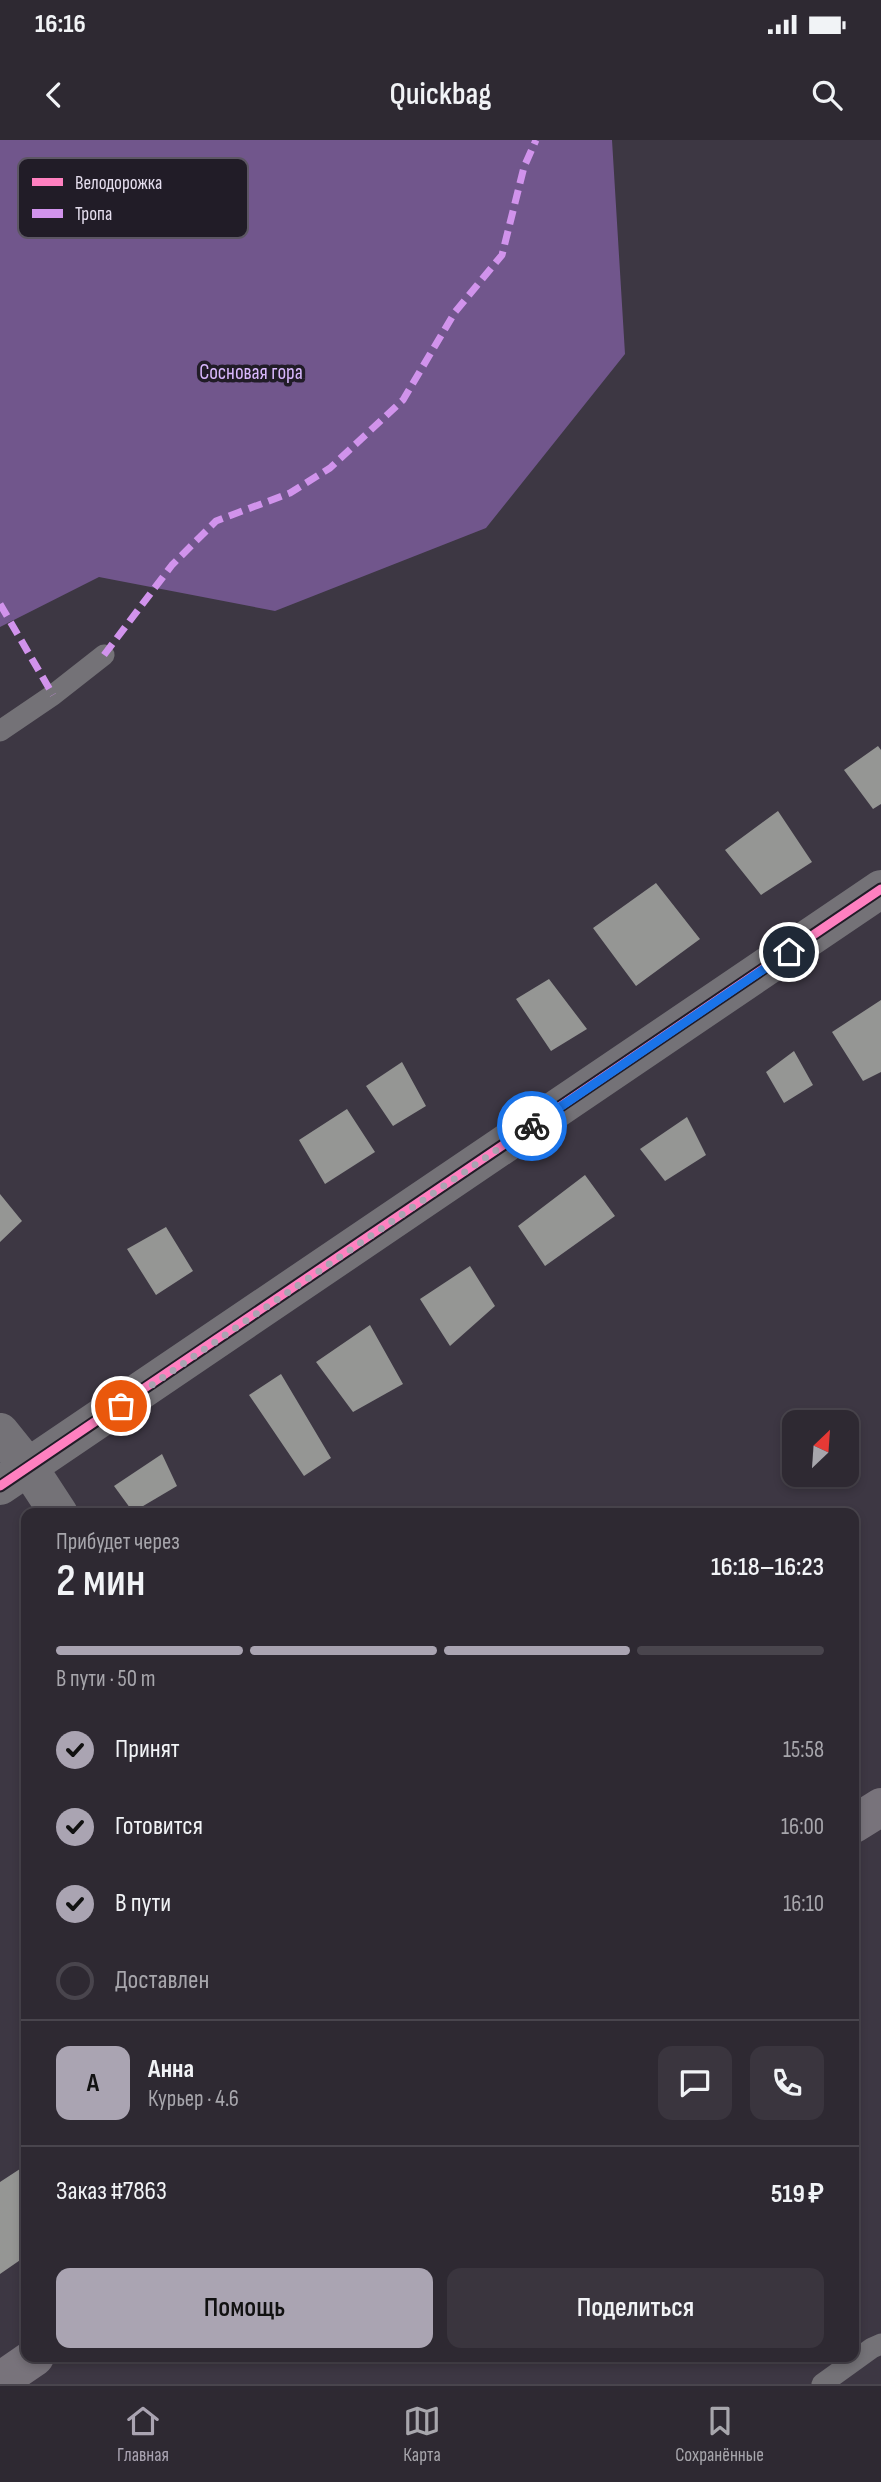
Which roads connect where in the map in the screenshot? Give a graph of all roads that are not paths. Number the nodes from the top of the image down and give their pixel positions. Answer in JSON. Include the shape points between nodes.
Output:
{"nodes":[{"id":1,"x":104,"y":655,"type":"dead end"},
{"id":2,"x":0,"y":731,"type":"edge"},
{"id":3,"x":881,"y":889,"type":"edge"},
{"id":4,"x":0,"y":1432,"type":"edge"},
{"id":5,"x":15,"y":1477,"type":"edge"},
{"id":6,"x":52,"y":1508,"type":"edge"},
{"id":7,"x":881,"y":1807,"type":"edge"},
{"id":8,"x":859,"y":1821,"type":"edge"},
{"id":9,"x":881,"y":2344,"type":"edge"},
{"id":10,"x":859,"y":2357,"type":"edge"},
{"id":11,"x":28,"y":2362,"type":"edge"},
{"id":12,"x":852,"y":2362,"type":"edge"},
{"id":13,"x":0,"y":2381,"type":"edge"},
{"id":14,"x":821,"y":2384,"type":"edge"}],
"edges":[{"from":1,"to":2,"type":"lane"},
{"from":3,"to":5,"type":"street"},
{"from":4,"to":5,"type":"street"},
{"from":5,"to":6,"type":"street"},
{"from":7,"to":8,"type":"street"},
{"from":9,"to":10,"type":"lane"},
{"from":11,"to":13,"type":"street"},
{"from":12,"to":14,"type":"lane"}]}
